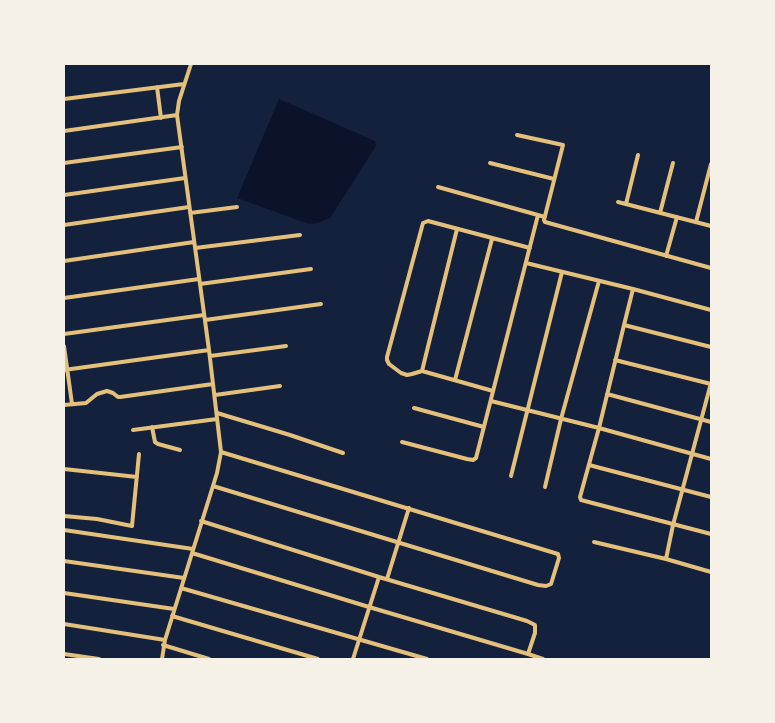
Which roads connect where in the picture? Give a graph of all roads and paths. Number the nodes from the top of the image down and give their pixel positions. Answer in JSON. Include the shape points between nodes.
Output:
{"nodes":[{"id":1,"x":191,"y":64,"type":"edge"},
{"id":2,"x":184,"y":84,"type":"junction"},
{"id":3,"x":157,"y":87,"type":"junction"},
{"id":4,"x":64,"y":99,"type":"edge"},
{"id":5,"x":177,"y":116,"type":"junction"},
{"id":6,"x":161,"y":118,"type":"junction"},
{"id":7,"x":64,"y":131,"type":"edge"},
{"id":8,"x":518,"y":135,"type":"dead end"},
{"id":9,"x":182,"y":147,"type":"junction"},
{"id":10,"x":638,"y":155,"type":"dead end"},
{"id":11,"x":490,"y":162,"type":"dead end"},
{"id":12,"x":64,"y":163,"type":"edge"},
{"id":13,"x":673,"y":163,"type":"dead end"},
{"id":14,"x":711,"y":164,"type":"edge"},
{"id":15,"x":185,"y":178,"type":"junction"},
{"id":16,"x":554,"y":180,"type":"junction"},
{"id":17,"x":438,"y":187,"type":"dead end"},
{"id":18,"x":64,"y":195,"type":"edge"},
{"id":19,"x":618,"y":202,"type":"dead end"},
{"id":20,"x":626,"y":204,"type":"junction"},
{"id":21,"x":190,"y":207,"type":"junction"},
{"id":22,"x":237,"y":207,"type":"dead end"},
{"id":23,"x":190,"y":213,"type":"junction"},
{"id":24,"x":660,"y":213,"type":"junction"},
{"id":25,"x":538,"y":215,"type":"junction"},
{"id":26,"x":544,"y":217,"type":"junction"},
{"id":27,"x":677,"y":217,"type":"junction"},
{"id":28,"x":696,"y":222,"type":"junction"},
{"id":29,"x":64,"y":225,"type":"edge"},
{"id":30,"x":711,"y":226,"type":"edge"},
{"id":31,"x":457,"y":229,"type":"junction"},
{"id":32,"x":300,"y":235,"type":"dead end"},
{"id":33,"x":492,"y":238,"type":"junction"},
{"id":34,"x":194,"y":242,"type":"junction"},
{"id":35,"x":195,"y":248,"type":"junction"},
{"id":36,"x":530,"y":248,"type":"junction"},
{"id":37,"x":666,"y":256,"type":"junction"},
{"id":38,"x":64,"y":261,"type":"edge"},
{"id":39,"x":526,"y":263,"type":"junction"},
{"id":40,"x":711,"y":268,"type":"edge"},
{"id":41,"x":311,"y":269,"type":"dead end"},
{"id":42,"x":562,"y":272,"type":"junction"},
{"id":43,"x":199,"y":279,"type":"junction"},
{"id":44,"x":599,"y":281,"type":"junction"},
{"id":45,"x":200,"y":284,"type":"junction"},
{"id":46,"x":633,"y":289,"type":"junction"},
{"id":47,"x":64,"y":298,"type":"edge"},
{"id":48,"x":321,"y":304,"type":"dead end"},
{"id":49,"x":711,"y":310,"type":"edge"},
{"id":50,"x":204,"y":315,"type":"junction"},
{"id":51,"x":205,"y":320,"type":"junction"},
{"id":52,"x":624,"y":325,"type":"junction"},
{"id":53,"x":64,"y":334,"type":"edge"},
{"id":54,"x":64,"y":346,"type":"edge"},
{"id":55,"x":286,"y":346,"type":"dead end"},
{"id":56,"x":711,"y":347,"type":"edge"},
{"id":57,"x":209,"y":350,"type":"junction"},
{"id":58,"x":210,"y":356,"type":"junction"},
{"id":59,"x":615,"y":360,"type":"junction"},
{"id":60,"x":66,"y":369,"type":"edge"},
{"id":61,"x":422,"y":371,"type":"junction"},
{"id":62,"x":455,"y":380,"type":"junction"},
{"id":63,"x":213,"y":384,"type":"junction"},
{"id":64,"x":711,"y":384,"type":"edge"},
{"id":65,"x":280,"y":386,"type":"dead end"},
{"id":66,"x":493,"y":391,"type":"junction"},
{"id":67,"x":607,"y":394,"type":"junction"},
{"id":68,"x":214,"y":395,"type":"junction"},
{"id":69,"x":491,"y":400,"type":"junction"},
{"id":70,"x":72,"y":404,"type":"junction"},
{"id":71,"x":64,"y":405,"type":"edge"},
{"id":72,"x":414,"y":408,"type":"dead end"},
{"id":73,"x":527,"y":410,"type":"junction"},
{"id":74,"x":217,"y":413,"type":"junction"},
{"id":75,"x":217,"y":419,"type":"junction"},
{"id":76,"x":561,"y":419,"type":"junction"},
{"id":77,"x":701,"y":419,"type":"junction"},
{"id":78,"x":711,"y":422,"type":"edge"},
{"id":79,"x":152,"y":427,"type":"junction"},
{"id":80,"x":484,"y":427,"type":"junction"},
{"id":81,"x":598,"y":428,"type":"junction"},
{"id":82,"x":133,"y":430,"type":"dead end"},
{"id":83,"x":402,"y":442,"type":"dead end"},
{"id":84,"x":180,"y":450,"type":"dead end"},
{"id":85,"x":221,"y":452,"type":"junction"},
{"id":86,"x":343,"y":453,"type":"dead end"},
{"id":87,"x":139,"y":454,"type":"dead end"},
{"id":88,"x":692,"y":454,"type":"junction"},
{"id":89,"x":711,"y":459,"type":"edge"},
{"id":90,"x":589,"y":465,"type":"junction"},
{"id":91,"x":64,"y":469,"type":"edge"},
{"id":92,"x":511,"y":476,"type":"dead end"},
{"id":93,"x":137,"y":477,"type":"junction"},
{"id":94,"x":212,"y":486,"type":"junction"},
{"id":95,"x":545,"y":487,"type":"dead end"},
{"id":96,"x":682,"y":490,"type":"junction"},
{"id":97,"x":711,"y":497,"type":"edge"},
{"id":98,"x":408,"y":508,"type":"junction"},
{"id":99,"x":64,"y":516,"type":"edge"},
{"id":100,"x":202,"y":521,"type":"junction"},
{"id":101,"x":673,"y":524,"type":"junction"},
{"id":102,"x":64,"y":530,"type":"edge"},
{"id":103,"x":711,"y":534,"type":"edge"},
{"id":104,"x":594,"y":542,"type":"dead end"},
{"id":105,"x":398,"y":543,"type":"junction"},
{"id":106,"x":192,"y":551,"type":"junction"},
{"id":107,"x":666,"y":559,"type":"junction"},
{"id":108,"x":64,"y":561,"type":"edge"},
{"id":109,"x":711,"y":572,"type":"edge"},
{"id":110,"x":379,"y":577,"type":"junction"},
{"id":111,"x":184,"y":578,"type":"junction"},
{"id":112,"x":387,"y":579,"type":"junction"},
{"id":113,"x":181,"y":588,"type":"junction"},
{"id":114,"x":64,"y":593,"type":"edge"},
{"id":115,"x":369,"y":607,"type":"junction"},
{"id":116,"x":174,"y":609,"type":"junction"},
{"id":117,"x":172,"y":616,"type":"junction"},
{"id":118,"x":64,"y":624,"type":"edge"},
{"id":119,"x":165,"y":640,"type":"junction"},
{"id":120,"x":359,"y":640,"type":"junction"},
{"id":121,"x":163,"y":645,"type":"junction"},
{"id":122,"x":64,"y":654,"type":"edge"},
{"id":123,"x":528,"y":654,"type":"junction"},
{"id":124,"x":99,"y":659,"type":"edge"},
{"id":125,"x":162,"y":659,"type":"edge"},
{"id":126,"x":209,"y":659,"type":"edge"},
{"id":127,"x":318,"y":659,"type":"edge"},
{"id":128,"x":353,"y":659,"type":"edge"},
{"id":129,"x":428,"y":659,"type":"edge"},
{"id":130,"x":543,"y":659,"type":"edge"}],
"edges":[{"from":1,"to":2,"type":"street"},
{"from":2,"to":3,"type":"street"},
{"from":2,"to":5,"type":"street"},
{"from":3,"to":4,"type":"street"},
{"from":3,"to":6,"type":"street"},
{"from":5,"to":6,"type":"street"},
{"from":5,"to":9,"type":"street"},
{"from":6,"to":7,"type":"street"},
{"from":8,"to":16,"type":"street","via":[[563,145]]},
{"from":9,"to":12,"type":"street"},
{"from":9,"to":15,"type":"street"},
{"from":10,"to":20,"type":"street"},
{"from":11,"to":16,"type":"street"},
{"from":13,"to":24,"type":"street"},
{"from":14,"to":28,"type":"street"},
{"from":15,"to":18,"type":"street"},
{"from":15,"to":21,"type":"street"},
{"from":16,"to":26,"type":"street"},
{"from":17,"to":25,"type":"street"},
{"from":19,"to":20,"type":"street"},
{"from":20,"to":24,"type":"street"},
{"from":21,"to":23,"type":"street"},
{"from":21,"to":29,"type":"street"},
{"from":22,"to":23,"type":"street"},
{"from":23,"to":34,"type":"street"},
{"from":24,"to":27,"type":"street"},
{"from":25,"to":26,"type":"street"},
{"from":25,"to":36,"type":"street"},
{"from":26,"to":37,"type":"street","via":[[545,222]]},
{"from":27,"to":28,"type":"street"},
{"from":27,"to":37,"type":"street"},
{"from":28,"to":30,"type":"street"},
{"from":31,"to":33,"type":"street"},
{"from":31,"to":61,"type":"street"},
{"from":31,"to":61,"type":"street","via":[[422,223],[387,357],[389,364],[401,373],[412,374]]},
{"from":32,"to":35,"type":"street"},
{"from":33,"to":36,"type":"street"},
{"from":33,"to":62,"type":"street"},
{"from":34,"to":35,"type":"street"},
{"from":34,"to":38,"type":"street"},
{"from":35,"to":43,"type":"street"},
{"from":36,"to":39,"type":"street"},
{"from":37,"to":40,"type":"street"},
{"from":39,"to":42,"type":"street"},
{"from":39,"to":66,"type":"street"},
{"from":41,"to":45,"type":"street"},
{"from":42,"to":44,"type":"street"},
{"from":42,"to":73,"type":"street"},
{"from":43,"to":45,"type":"street"},
{"from":43,"to":47,"type":"street"},
{"from":44,"to":46,"type":"street"},
{"from":44,"to":76,"type":"street"},
{"from":45,"to":50,"type":"street"},
{"from":46,"to":49,"type":"street"},
{"from":46,"to":52,"type":"street"},
{"from":48,"to":51,"type":"street"},
{"from":50,"to":51,"type":"street"},
{"from":50,"to":53,"type":"street"},
{"from":51,"to":57,"type":"street"},
{"from":52,"to":56,"type":"street"},
{"from":52,"to":59,"type":"street"},
{"from":54,"to":60,"type":"street"},
{"from":55,"to":58,"type":"street"},
{"from":57,"to":58,"type":"street"},
{"from":57,"to":60,"type":"street"},
{"from":58,"to":63,"type":"street"},
{"from":59,"to":64,"type":"street"},
{"from":59,"to":67,"type":"street"},
{"from":60,"to":70,"type":"street"},
{"from":61,"to":62,"type":"street"},
{"from":62,"to":66,"type":"street"},
{"from":63,"to":68,"type":"street"},
{"from":63,"to":70,"type":"street","via":[[120,397],[107,391],[86,402]]},
{"from":64,"to":77,"type":"street"},
{"from":65,"to":68,"type":"street"},
{"from":66,"to":69,"type":"street"},
{"from":67,"to":77,"type":"street"},
{"from":67,"to":81,"type":"street"},
{"from":68,"to":74,"type":"street"},
{"from":69,"to":73,"type":"street"},
{"from":69,"to":80,"type":"street"},
{"from":70,"to":71,"type":"street"},
{"from":72,"to":80,"type":"street"},
{"from":73,"to":76,"type":"street"},
{"from":73,"to":92,"type":"street"},
{"from":74,"to":75,"type":"street"},
{"from":74,"to":86,"type":"street","via":[[290,434]]},
{"from":75,"to":79,"type":"street"},
{"from":75,"to":85,"type":"street"},
{"from":76,"to":81,"type":"street"},
{"from":76,"to":95,"type":"street"},
{"from":77,"to":78,"type":"street"},
{"from":77,"to":88,"type":"street"},
{"from":79,"to":82,"type":"street"},
{"from":79,"to":84,"type":"street","via":[[155,442]]},
{"from":80,"to":83,"type":"street","via":[[476,458],[473,460]]},
{"from":81,"to":88,"type":"street"},
{"from":81,"to":90,"type":"street"},
{"from":85,"to":94,"type":"street"},
{"from":85,"to":98,"type":"street"},
{"from":87,"to":93,"type":"street"},
{"from":88,"to":89,"type":"street"},
{"from":88,"to":96,"type":"street"},
{"from":90,"to":96,"type":"street"},
{"from":90,"to":101,"type":"street","via":[[581,500]]},
{"from":91,"to":93,"type":"street"},
{"from":93,"to":99,"type":"street","via":[[132,526]]},
{"from":94,"to":100,"type":"street"},
{"from":94,"to":105,"type":"street"},
{"from":96,"to":97,"type":"street"},
{"from":96,"to":101,"type":"street"},
{"from":98,"to":105,"type":"street"},
{"from":98,"to":105,"type":"street","via":[[558,554],[559,558],[551,584],[546,586]]},
{"from":100,"to":106,"type":"street"},
{"from":100,"to":110,"type":"street"},
{"from":101,"to":103,"type":"street"},
{"from":101,"to":107,"type":"street"},
{"from":102,"to":106,"type":"street"},
{"from":104,"to":107,"type":"street"},
{"from":105,"to":112,"type":"street"},
{"from":106,"to":111,"type":"street"},
{"from":106,"to":115,"type":"street"},
{"from":107,"to":109,"type":"street"},
{"from":108,"to":111,"type":"street"},
{"from":110,"to":112,"type":"street"},
{"from":110,"to":115,"type":"street"},
{"from":111,"to":113,"type":"street"},
{"from":112,"to":123,"type":"street","via":[[535,625],[536,633]]},
{"from":113,"to":116,"type":"street"},
{"from":113,"to":120,"type":"street"},
{"from":114,"to":116,"type":"street"},
{"from":115,"to":120,"type":"street"},
{"from":115,"to":123,"type":"street"},
{"from":116,"to":117,"type":"street"},
{"from":117,"to":119,"type":"street"},
{"from":117,"to":127,"type":"street"},
{"from":118,"to":119,"type":"street"},
{"from":119,"to":121,"type":"street"},
{"from":120,"to":128,"type":"street"},
{"from":120,"to":129,"type":"street"},
{"from":121,"to":125,"type":"street"},
{"from":121,"to":126,"type":"street"},
{"from":122,"to":124,"type":"street"},
{"from":123,"to":130,"type":"street"}]}
